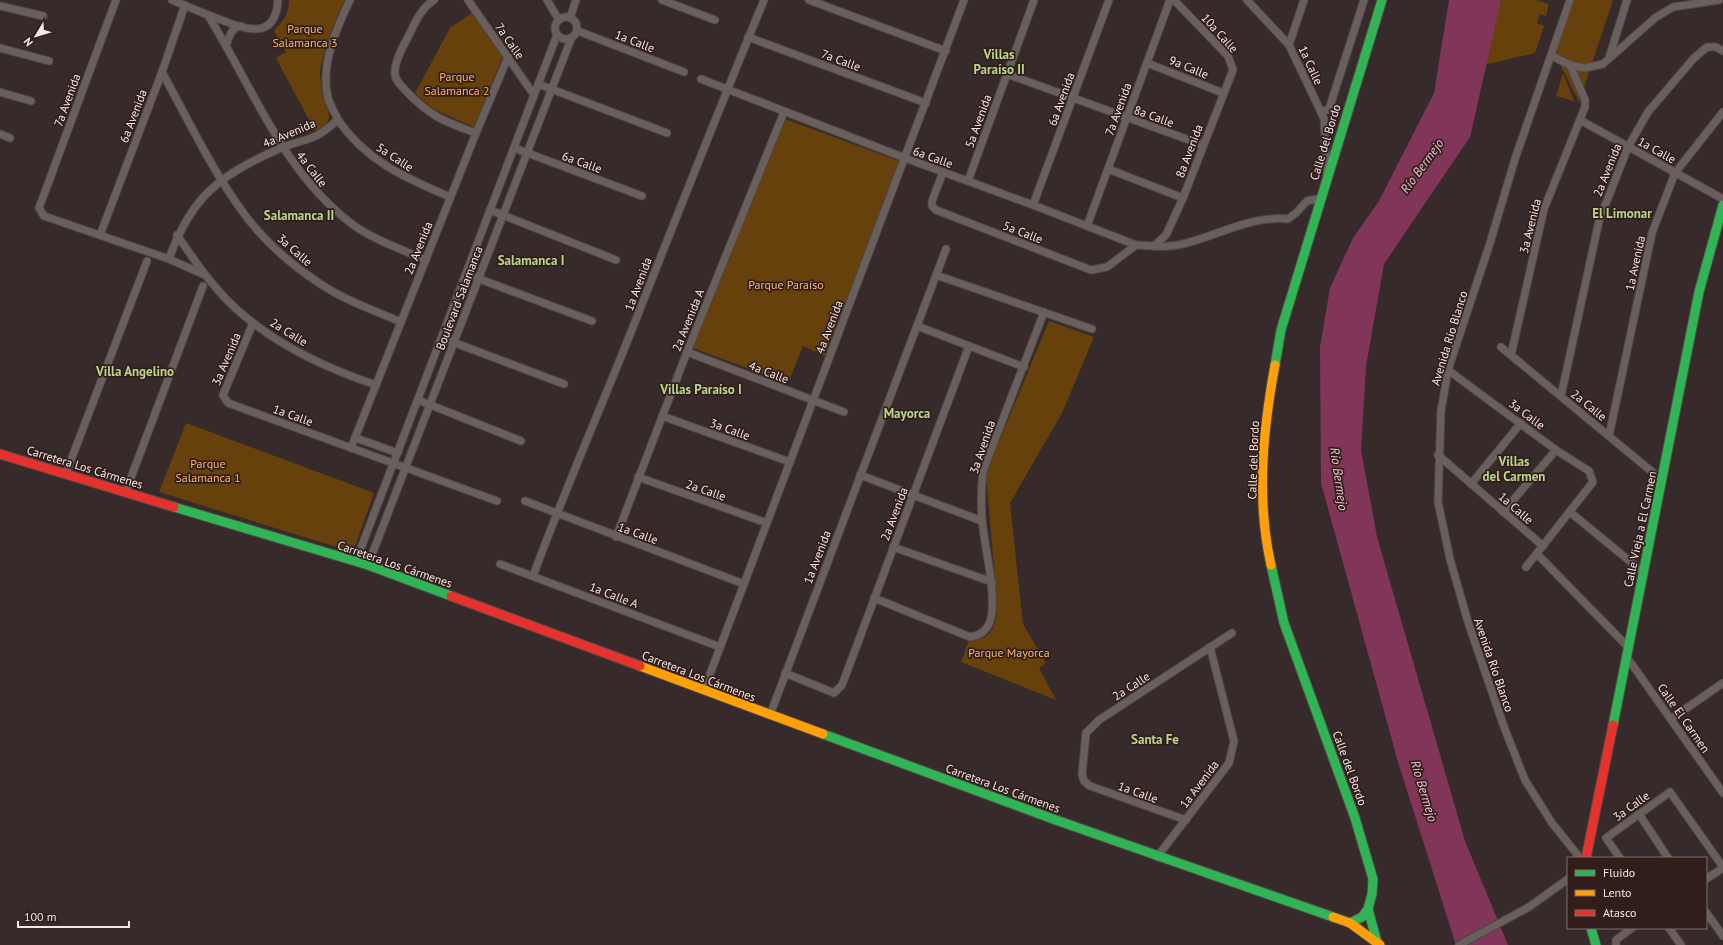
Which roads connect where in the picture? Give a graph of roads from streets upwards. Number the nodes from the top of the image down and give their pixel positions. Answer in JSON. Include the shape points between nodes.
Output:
{"nodes":[{"id":1,"x":116,"y":0,"type":"edge"},
{"id":2,"x":172,"y":0,"type":"edge"},
{"id":3,"x":278,"y":0,"type":"edge"},
{"id":4,"x":350,"y":0,"type":"edge"},
{"id":5,"x":434,"y":0,"type":"edge"},
{"id":6,"x":468,"y":0,"type":"edge"},
{"id":7,"x":547,"y":0,"type":"edge"},
{"id":8,"x":576,"y":0,"type":"edge"},
{"id":9,"x":662,"y":0,"type":"edge"},
{"id":10,"x":764,"y":0,"type":"edge"},
{"id":11,"x":809,"y":0,"type":"edge"},
{"id":12,"x":964,"y":0,"type":"edge"},
{"id":13,"x":1034,"y":0,"type":"edge"},
{"id":14,"x":1109,"y":0,"type":"edge"},
{"id":15,"x":1170,"y":0,"type":"edge"},
{"id":16,"x":1174,"y":0,"type":"edge"},
{"id":17,"x":1246,"y":0,"type":"edge"},
{"id":18,"x":1304,"y":0,"type":"edge"},
{"id":19,"x":1364,"y":0,"type":"edge"},
{"id":20,"x":1382,"y":0,"type":"edge"},
{"id":21,"x":1570,"y":0,"type":"edge"},
{"id":22,"x":1627,"y":0,"type":"edge"},
{"id":23,"x":1718,"y":0,"type":"edge"},
{"id":24,"x":185,"y":5,"type":"junction"},
{"id":25,"x":0,"y":6,"type":"edge"},
{"id":26,"x":208,"y":15,"type":"junction"},
{"id":27,"x":43,"y":16,"type":"dead end"},
{"id":28,"x":570,"y":18,"type":"junction"},
{"id":29,"x":559,"y":20,"type":"junction"},
{"id":30,"x":715,"y":20,"type":"dead end"},
{"id":31,"x":241,"y":26,"type":"junction"},
{"id":32,"x":578,"y":31,"type":"junction"},
{"id":33,"x":557,"y":35,"type":"junction"},
{"id":34,"x":748,"y":37,"type":"junction"},
{"id":35,"x":570,"y":39,"type":"junction"},
{"id":36,"x":1289,"y":45,"type":"junction"},
{"id":37,"x":226,"y":46,"type":"junction"},
{"id":38,"x":0,"y":48,"type":"edge"},
{"id":39,"x":946,"y":51,"type":"junction"},
{"id":40,"x":1723,"y":52,"type":"edge"},
{"id":41,"x":1552,"y":56,"type":"junction"},
{"id":42,"x":508,"y":57,"type":"junction"},
{"id":43,"x":1609,"y":58,"type":"junction"},
{"id":44,"x":49,"y":61,"type":"dead end"},
{"id":45,"x":1147,"y":63,"type":"junction"},
{"id":46,"x":1232,"y":63,"type":"joint"},
{"id":47,"x":1570,"y":65,"type":"junction"},
{"id":48,"x":162,"y":72,"type":"junction"},
{"id":49,"x":684,"y":72,"type":"dead end"},
{"id":50,"x":1007,"y":74,"type":"junction"},
{"id":51,"x":701,"y":79,"type":"dead end"},
{"id":52,"x":538,"y":84,"type":"junction"},
{"id":53,"x":551,"y":89,"type":"junction"},
{"id":54,"x":726,"y":90,"type":"junction"},
{"id":55,"x":0,"y":92,"type":"edge"},
{"id":56,"x":1223,"y":93,"type":"junction"},
{"id":57,"x":534,"y":95,"type":"junction"},
{"id":58,"x":1073,"y":98,"type":"junction"},
{"id":59,"x":31,"y":101,"type":"dead end"},
{"id":60,"x":926,"y":103,"type":"junction"},
{"id":61,"x":784,"y":112,"type":"junction"},
{"id":62,"x":1321,"y":112,"type":"junction"},
{"id":63,"x":1723,"y":112,"type":"edge"},
{"id":64,"x":1127,"y":118,"type":"junction"},
{"id":65,"x":338,"y":120,"type":"junction"},
{"id":66,"x":1580,"y":120,"type":"junction"},
{"id":67,"x":476,"y":133,"type":"junction"},
{"id":68,"x":667,"y":133,"type":"dead end"},
{"id":69,"x":0,"y":134,"type":"edge"},
{"id":70,"x":10,"y":138,"type":"dead end"},
{"id":71,"x":1203,"y":145,"type":"junction"},
{"id":72,"x":283,"y":147,"type":"junction"},
{"id":73,"x":1628,"y":147,"type":"junction"},
{"id":74,"x":514,"y":148,"type":"junction"},
{"id":75,"x":527,"y":153,"type":"junction"},
{"id":76,"x":905,"y":158,"type":"junction"},
{"id":77,"x":1108,"y":169,"type":"junction"},
{"id":78,"x":943,"y":172,"type":"junction"},
{"id":79,"x":1676,"y":173,"type":"junction"},
{"id":80,"x":1327,"y":178,"type":"junction"},
{"id":81,"x":222,"y":179,"type":"junction"},
{"id":82,"x":968,"y":181,"type":"junction"},
{"id":83,"x":642,"y":196,"type":"dead end"},
{"id":84,"x":450,"y":197,"type":"junction"},
{"id":85,"x":1184,"y":198,"type":"junction"},
{"id":86,"x":1321,"y":198,"type":"junction"},
{"id":87,"x":1723,"y":199,"type":"edge"},
{"id":88,"x":1033,"y":205,"type":"junction"},
{"id":89,"x":1723,"y":205,"type":"edge"},
{"id":90,"x":38,"y":208,"type":"joint"},
{"id":91,"x":490,"y":210,"type":"junction"},
{"id":92,"x":503,"y":216,"type":"junction"},
{"id":93,"x":1087,"y":226,"type":"junction"},
{"id":94,"x":100,"y":235,"type":"junction"},
{"id":95,"x":177,"y":235,"type":"junction"},
{"id":96,"x":1156,"y":244,"type":"junction"},
{"id":97,"x":1136,"y":245,"type":"junction"},
{"id":98,"x":946,"y":249,"type":"dead end"},
{"id":99,"x":169,"y":259,"type":"junction"},
{"id":100,"x":426,"y":260,"type":"junction"},
{"id":101,"x":616,"y":260,"type":"dead end"},
{"id":102,"x":147,"y":261,"type":"dead end"},
{"id":103,"x":466,"y":274,"type":"junction"},
{"id":104,"x":205,"y":275,"type":"junction"},
{"id":105,"x":936,"y":275,"type":"junction"},
{"id":106,"x":478,"y":279,"type":"junction"},
{"id":107,"x":203,"y":286,"type":"dead end"},
{"id":108,"x":1044,"y":312,"type":"junction"},
{"id":109,"x":592,"y":321,"type":"dead end"},
{"id":110,"x":401,"y":322,"type":"junction"},
{"id":111,"x":254,"y":323,"type":"junction"},
{"id":112,"x":917,"y":326,"type":"junction"},
{"id":113,"x":1092,"y":329,"type":"dead end"},
{"id":114,"x":442,"y":338,"type":"junction"},
{"id":115,"x":454,"y":342,"type":"junction"},
{"id":116,"x":969,"y":346,"type":"junction"},
{"id":117,"x":1501,"y":347,"type":"dead end"},
{"id":118,"x":687,"y":352,"type":"junction"},
{"id":119,"x":1511,"y":355,"type":"junction"},
{"id":120,"x":1024,"y":367,"type":"junction"},
{"id":121,"x":1448,"y":370,"type":"junction"},
{"id":122,"x":564,"y":384,"type":"dead end"},
{"id":123,"x":376,"y":385,"type":"junction"},
{"id":124,"x":1561,"y":396,"type":"junction"},
{"id":125,"x":418,"y":400,"type":"junction"},
{"id":126,"x":813,"y":401,"type":"junction"},
{"id":127,"x":228,"y":403,"type":"joint"},
{"id":128,"x":430,"y":404,"type":"junction"},
{"id":129,"x":844,"y":412,"type":"dead end"},
{"id":130,"x":662,"y":416,"type":"junction"},
{"id":131,"x":1521,"y":423,"type":"junction"},
{"id":132,"x":1609,"y":436,"type":"junction"},
{"id":133,"x":356,"y":438,"type":"junction"},
{"id":134,"x":522,"y":441,"type":"dead end"},
{"id":135,"x":351,"y":448,"type":"junction"},
{"id":136,"x":1556,"y":450,"type":"junction"},
{"id":137,"x":398,"y":453,"type":"junction"},
{"id":138,"x":0,"y":454,"type":"edge"},
{"id":139,"x":1438,"y":455,"type":"junction"},
{"id":140,"x":790,"y":462,"type":"junction"},
{"id":141,"x":394,"y":464,"type":"junction"},
{"id":142,"x":405,"y":468,"type":"junction"},
{"id":143,"x":66,"y":473,"type":"junction"},
{"id":144,"x":860,"y":475,"type":"junction"},
{"id":145,"x":638,"y":477,"type":"junction"},
{"id":146,"x":1662,"y":480,"type":"junction"},
{"id":147,"x":1471,"y":484,"type":"junction"},
{"id":148,"x":126,"y":491,"type":"junction"},
{"id":149,"x":913,"y":495,"type":"junction"},
{"id":150,"x":497,"y":501,"type":"dead end"},
{"id":151,"x":525,"y":501,"type":"dead end"},
{"id":152,"x":1503,"y":512,"type":"junction"},
{"id":153,"x":1570,"y":512,"type":"junction"},
{"id":154,"x":556,"y":514,"type":"junction"},
{"id":155,"x":982,"y":521,"type":"junction"},
{"id":156,"x":767,"y":523,"type":"junction"},
{"id":157,"x":616,"y":537,"type":"junction"},
{"id":158,"x":1543,"y":546,"type":"junction"},
{"id":159,"x":893,"y":547,"type":"junction"},
{"id":160,"x":1537,"y":554,"type":"junction"},
{"id":161,"x":356,"y":562,"type":"junction"},
{"id":162,"x":500,"y":564,"type":"dead end"},
{"id":163,"x":368,"y":565,"type":"junction"},
{"id":164,"x":1526,"y":567,"type":"dead end"},
{"id":165,"x":1643,"y":572,"type":"junction"},
{"id":166,"x":533,"y":576,"type":"junction"},
{"id":167,"x":992,"y":582,"type":"junction"},
{"id":168,"x":744,"y":584,"type":"junction"},
{"id":169,"x":874,"y":598,"type":"junction"},
{"id":170,"x":1232,"y":633,"type":"dead end"},
{"id":171,"x":720,"y":647,"type":"junction"},
{"id":172,"x":1210,"y":647,"type":"junction"},
{"id":173,"x":1627,"y":652,"type":"junction"},
{"id":174,"x":785,"y":674,"type":"junction"},
{"id":175,"x":1723,"y":683,"type":"edge"},
{"id":176,"x":704,"y":690,"type":"junction"},
{"id":177,"x":770,"y":715,"type":"junction"},
{"id":178,"x":1671,"y":719,"type":"junction"},
{"id":179,"x":1084,"y":781,"type":"joint"},
{"id":180,"x":1723,"y":793,"type":"edge"},
{"id":181,"x":1639,"y":814,"type":"junction"},
{"id":182,"x":1186,"y":820,"type":"junction"},
{"id":183,"x":1158,"y":857,"type":"junction"},
{"id":184,"x":1579,"y":857,"type":"edge"},
{"id":185,"x":1586,"y":857,"type":"edge"},
{"id":186,"x":1619,"y":857,"type":"edge"},
{"id":187,"x":1667,"y":857,"type":"edge"},
{"id":188,"x":1723,"y":867,"type":"edge"},
{"id":189,"x":1707,"y":878,"type":"edge"},
{"id":190,"x":1567,"y":880,"type":"edge"},
{"id":191,"x":1368,"y":909,"type":"junction"},
{"id":192,"x":1707,"y":913,"type":"edge"},
{"id":193,"x":1350,"y":923,"type":"junction"},
{"id":194,"x":1591,"y":929,"type":"edge"},
{"id":195,"x":1631,"y":929,"type":"edge"},
{"id":196,"x":1670,"y":929,"type":"edge"},
{"id":197,"x":1723,"y":936,"type":"edge"},
{"id":198,"x":1616,"y":942,"type":"edge"},
{"id":199,"x":1379,"y":944,"type":"edge"},
{"id":200,"x":1459,"y":945,"type":"edge"},
{"id":201,"x":1596,"y":945,"type":"edge"},
{"id":202,"x":1681,"y":945,"type":"edge"}],
"edges":[{"from":1,"to":90,"type":"street","name":"7a Avenida"},
{"from":2,"to":24,"type":"street"},
{"from":3,"to":31,"type":"street","via":[[269,24],[254,30]]},
{"from":4,"to":65,"type":"street","via":[[332,44],[326,71],[328,99]]},
{"from":5,"to":67,"type":"street","via":[[422,9],[405,43],[395,73],[399,84],[427,112]]},
{"from":6,"to":42,"type":"street","name":"7a Calle"},
{"from":7,"to":29,"type":"street"},
{"from":8,"to":28,"type":"street"},
{"from":9,"to":30,"type":"street"},
{"from":10,"to":34,"type":"street","name":"1a Avenida"},
{"from":11,"to":39,"type":"street"},
{"from":12,"to":39,"type":"street","name":"4a Avenida"},
{"from":13,"to":50,"type":"street","name":"5a Avenida"},
{"from":14,"to":58,"type":"street","name":"6a Avenida"},
{"from":15,"to":45,"type":"street","name":"7a Avenida"},
{"from":16,"to":46,"type":"street","name":"10a Calle"},
{"from":17,"to":36,"type":"street","name":"1a Calle"},
{"from":18,"to":36,"type":"street"},
{"from":19,"to":62,"type":"street","via":[[1329,108]]},
{"from":20,"to":80,"type":"street","name":"Calle del Bordo"},
{"from":21,"to":41,"type":"street","name":"Avenida Río Blanco"},
{"from":22,"to":43,"type":"street"},
{"from":23,"to":43,"type":"street","via":[[1673,8],[1655,18]]},
{"from":24,"to":26,"type":"street"},
{"from":24,"to":48,"type":"street","name":"6a Avenida"},
{"from":25,"to":27,"type":"street"},
{"from":26,"to":31,"type":"street"},
{"from":26,"to":37,"type":"street","name":"4a Calle"},
{"from":28,"to":29,"type":"street"},
{"from":28,"to":32,"type":"street","via":[[576,23]]},
{"from":29,"to":33,"type":"street","via":[[555,27]]},
{"from":31,"to":37,"type":"street","via":[[233,30]]},
{"from":32,"to":35,"type":"street"},
{"from":32,"to":49,"type":"street","name":"1a Calle"},
{"from":33,"to":35,"type":"street","via":[[563,39]]},
{"from":33,"to":52,"type":"street","name":"Boulevard Salamanca"},
{"from":34,"to":54,"type":"street","name":"1a Avenida"},
{"from":34,"to":60,"type":"street","name":"7a Calle"},
{"from":35,"to":53,"type":"street","name":"Boulevard Salamanca"},
{"from":36,"to":62,"type":"street","name":"1a Calle"},
{"from":37,"to":72,"type":"street","name":"4a Calle"},
{"from":38,"to":44,"type":"street"},
{"from":39,"to":60,"type":"street","name":"4a Avenida"},
{"from":40,"to":73,"type":"street","name":"2a Avenida","via":[[1716,47],[1707,47],[1694,58],[1648,112]]},
{"from":41,"to":47,"type":"street"},
{"from":41,"to":121,"type":"street","name":"Avenida Río Blanco","via":[[1515,159]]},
{"from":42,"to":57,"type":"street","name":"7a Calle"},
{"from":42,"to":67,"type":"street","name":"2a Avenida"},
{"from":43,"to":47,"type":"street","via":[[1603,64],[1585,68]]},
{"from":45,"to":56,"type":"street","name":"9a Calle"},
{"from":45,"to":64,"type":"street","name":"7a Avenida"},
{"from":46,"to":56,"type":"street","name":"8a Avenida","via":[[1233,70]]},
{"from":47,"to":66,"type":"street","name":"3a Avenida","via":[[1585,100]]},
{"from":48,"to":81,"type":"street","name":"3a Calle"},
{"from":48,"to":94,"type":"street","name":"6a Avenida"},
{"from":50,"to":58,"type":"street","name":"8a Calle"},
{"from":50,"to":82,"type":"street","name":"5a Avenida"},
{"from":51,"to":54,"type":"street","name":"6a Calle"},
{"from":52,"to":53,"type":"street"},
{"from":52,"to":57,"type":"street","name":"Boulevard Salamanca"},
{"from":53,"to":68,"type":"street"},
{"from":53,"to":75,"type":"street","name":"Boulevard Salamanca"},
{"from":54,"to":61,"type":"street","name":"6a Calle"},
{"from":54,"to":154,"type":"street","name":"1a Avenida"},
{"from":55,"to":59,"type":"street"},
{"from":56,"to":71,"type":"street","name":"8a Avenida"},
{"from":57,"to":74,"type":"street","name":"Boulevard Salamanca"},
{"from":58,"to":64,"type":"street","name":"8a Calle"},
{"from":58,"to":88,"type":"street","name":"6a Avenida"},
{"from":60,"to":76,"type":"street","name":"4a Avenida"},
{"from":61,"to":76,"type":"street","name":"6a Calle"},
{"from":61,"to":118,"type":"street","name":"2a Avenida A"},
{"from":62,"to":80,"type":"street","name":"1a Calle","via":[[1324,119]]},
{"from":63,"to":79,"type":"street","name":"1a Avenida"},
{"from":64,"to":71,"type":"street","name":"8a Calle"},
{"from":64,"to":77,"type":"street","name":"7a Avenida"},
{"from":65,"to":72,"type":"street","name":"4a Avenida","via":[[314,136]]},
{"from":65,"to":84,"type":"street","name":"5a Calle","via":[[359,145],[394,172]]},
{"from":66,"to":73,"type":"street","name":"1a Calle"},
{"from":66,"to":119,"type":"street","name":"3a Avenida","via":[[1544,209]]},
{"from":67,"to":84,"type":"street","name":"2a Avenida"},
{"from":69,"to":70,"type":"street"},
{"from":71,"to":85,"type":"street","name":"8a Avenida"},
{"from":72,"to":81,"type":"street","name":"4a Avenida"},
{"from":72,"to":100,"type":"street","name":"4a Calle","via":[[301,175],[322,199],[353,225],[378,240]]},
{"from":73,"to":79,"type":"street","name":"1a Calle"},
{"from":73,"to":124,"type":"street","name":"2a Avenida","via":[[1599,221]]},
{"from":74,"to":75,"type":"street","name":"6a Calle"},
{"from":74,"to":91,"type":"street","name":"Boulevard Salamanca"},
{"from":75,"to":83,"type":"street","name":"6a Calle"},
{"from":75,"to":92,"type":"street","name":"Boulevard Salamanca"},
{"from":76,"to":78,"type":"street","name":"6a Calle"},
{"from":76,"to":126,"type":"street","name":"4a Avenida"},
{"from":77,"to":85,"type":"street"},
{"from":77,"to":93,"type":"street","name":"7a Avenida"},
{"from":78,"to":82,"type":"street","name":"6a Calle"},
{"from":78,"to":97,"type":"street","name":"5a Calle","via":[[932,201],[932,206],[936,210],[1091,270],[1107,267]]},
{"from":79,"to":87,"type":"street","name":"1a Calle"},
{"from":79,"to":132,"type":"street","name":"1a Avenida","via":[[1652,233]]},
{"from":80,"to":86,"type":"street","name":"Calle del Bordo"},
{"from":81,"to":95,"type":"street","name":"4a Avenida","via":[[200,200]]},
{"from":81,"to":110,"type":"street","name":"3a Calle","via":[[257,230],[300,270],[343,297]]},
{"from":82,"to":88,"type":"street","name":"6a Calle"},
{"from":84,"to":100,"type":"street","name":"2a Avenida"},
{"from":85,"to":96,"type":"street","name":"8a Avenida","via":[[1166,235]]},
{"from":86,"to":96,"type":"street","name":"6a Calle","via":[[1307,201],[1288,219],[1271,218],[1236,226],[1166,247]]},
{"from":86,"to":191,"type":"street","name":"Calle del Bordo","via":[[1281,330],[1267,408],[1262,482],[1263,513],[1270,561],[1284,623],[1355,818],[1373,879]]},
{"from":88,"to":93,"type":"street","name":"6a Calle"},
{"from":89,"to":146,"type":"street","name":"Calle Vieja a El Carmen","via":[[1699,292]]},
{"from":90,"to":94,"type":"street","name":"2a Calle","via":[[44,216]]},
{"from":91,"to":92,"type":"street"},
{"from":91,"to":103,"type":"street","name":"Boulevard Salamanca"},
{"from":92,"to":101,"type":"street"},
{"from":92,"to":106,"type":"street","name":"Boulevard Salamanca"},
{"from":93,"to":97,"type":"street","name":"6a Calle"},
{"from":94,"to":99,"type":"street","name":"2a Calle"},
{"from":95,"to":99,"type":"street","name":"4a Avenida"},
{"from":95,"to":104,"type":"street","name":"2a Calle"},
{"from":96,"to":97,"type":"street","name":"6a Calle"},
{"from":98,"to":105,"type":"street","name":"1a Avenida"},
{"from":99,"to":104,"type":"street","name":"2a Calle"},
{"from":100,"to":110,"type":"street","name":"2a Avenida"},
{"from":102,"to":143,"type":"street"},
{"from":103,"to":106,"type":"street"},
{"from":103,"to":114,"type":"street","name":"Boulevard Salamanca"},
{"from":104,"to":111,"type":"street","name":"2a Calle","via":[[226,299]]},
{"from":105,"to":108,"type":"street"},
{"from":105,"to":112,"type":"street","name":"1a Avenida"},
{"from":106,"to":109,"type":"street"},
{"from":106,"to":115,"type":"street","name":"Boulevard Salamanca"},
{"from":107,"to":148,"type":"street"},
{"from":108,"to":113,"type":"street"},
{"from":108,"to":120,"type":"street","name":"3a Avenida"},
{"from":110,"to":123,"type":"street","name":"2a Avenida"},
{"from":111,"to":123,"type":"street","name":"2a Calle","via":[[320,364]]},
{"from":111,"to":127,"type":"street","name":"3a Avenida","via":[[223,395]]},
{"from":112,"to":116,"type":"street"},
{"from":112,"to":144,"type":"street","name":"1a Avenida"},
{"from":114,"to":115,"type":"street"},
{"from":114,"to":125,"type":"street","name":"Boulevard Salamanca"},
{"from":115,"to":122,"type":"street"},
{"from":115,"to":128,"type":"street","name":"Boulevard Salamanca"},
{"from":116,"to":120,"type":"street"},
{"from":116,"to":149,"type":"street","name":"2a Avenida"},
{"from":117,"to":119,"type":"street","name":"2a Calle"},
{"from":118,"to":126,"type":"street","name":"4a Calle"},
{"from":118,"to":130,"type":"street","name":"2a Avenida A"},
{"from":119,"to":124,"type":"street","name":"2a Calle"},
{"from":120,"to":155,"type":"street","name":"3a Avenida","via":[[983,471]]},
{"from":121,"to":131,"type":"street","name":"3a Calle"},
{"from":121,"to":139,"type":"street","name":"Avenida Río Blanco","via":[[1441,411]]},
{"from":123,"to":133,"type":"street","name":"2a Avenida"},
{"from":124,"to":132,"type":"street","name":"2a Calle"},
{"from":125,"to":128,"type":"street"},
{"from":125,"to":137,"type":"street","name":"Boulevard Salamanca"},
{"from":126,"to":129,"type":"street","name":"4a Calle"},
{"from":126,"to":140,"type":"street","name":"4a Avenida"},
{"from":127,"to":135,"type":"street","name":"1a Calle"},
{"from":128,"to":134,"type":"street"},
{"from":128,"to":142,"type":"street","name":"Boulevard Salamanca"},
{"from":130,"to":140,"type":"street","name":"3a Calle"},
{"from":130,"to":145,"type":"street","name":"2a Avenida A"},
{"from":131,"to":136,"type":"street","name":"3a Calle"},
{"from":131,"to":147,"type":"street"},
{"from":132,"to":146,"type":"street","name":"2a Calle"},
{"from":133,"to":135,"type":"street","name":"2a Avenida"},
{"from":133,"to":137,"type":"street"},
{"from":135,"to":141,"type":"street","name":"1a Calle"},
{"from":136,"to":152,"type":"street"},
{"from":136,"to":153,"type":"street","name":"3a Calle","via":[[1592,476],[1593,482]]},
{"from":137,"to":141,"type":"street","name":"Boulevard Salamanca"},
{"from":138,"to":143,"type":"street","name":"Carretera Los Cármenes"},
{"from":139,"to":147,"type":"street","name":"1a Calle"},
{"from":139,"to":184,"type":"street","name":"Avenida Río Blanco","via":[[1438,502],[1450,559],[1468,622],[1504,728],[1525,780],[1552,823]]},
{"from":140,"to":156,"type":"street","name":"4a Avenida"},
{"from":141,"to":142,"type":"street"},
{"from":141,"to":161,"type":"street","name":"Boulevard Salamanca"},
{"from":142,"to":150,"type":"street"},
{"from":142,"to":163,"type":"street","name":"Boulevard Salamanca"},
{"from":143,"to":148,"type":"street","name":"Carretera Los Cármenes"},
{"from":144,"to":149,"type":"street"},
{"from":144,"to":174,"type":"street","name":"1a Avenida"},
{"from":145,"to":156,"type":"street","name":"2a Calle"},
{"from":145,"to":157,"type":"street","name":"2a Avenida A"},
{"from":146,"to":165,"type":"street","name":"Calle Vieja a El Carmen"},
{"from":147,"to":152,"type":"street","name":"1a Calle"},
{"from":148,"to":161,"type":"street","name":"Carretera Los Cármenes"},
{"from":149,"to":155,"type":"street"},
{"from":149,"to":159,"type":"street","name":"2a Avenida"},
{"from":151,"to":154,"type":"street","name":"1a Calle"},
{"from":152,"to":158,"type":"street","name":"1a Calle"},
{"from":153,"to":158,"type":"street"},
{"from":153,"to":165,"type":"street"},
{"from":154,"to":157,"type":"street","name":"1a Calle"},
{"from":154,"to":166,"type":"street","name":"1a Avenida"},
{"from":155,"to":167,"type":"street","name":"3a Avenida"},
{"from":156,"to":168,"type":"street","name":"4a Avenida"},
{"from":157,"to":168,"type":"street","name":"1a Calle"},
{"from":158,"to":160,"type":"street"},
{"from":159,"to":167,"type":"street"},
{"from":159,"to":169,"type":"street","name":"2a Avenida"},
{"from":160,"to":164,"type":"street"},
{"from":160,"to":173,"type":"street"},
{"from":161,"to":163,"type":"street","name":"Carretera Los Cármenes"},
{"from":162,"to":166,"type":"street","name":"1a Calle A"},
{"from":163,"to":176,"type":"street","name":"Carretera Los Cármenes"},
{"from":165,"to":173,"type":"street","name":"Calle Vieja a El Carmen"},
{"from":166,"to":171,"type":"street","name":"1a Calle A"},
{"from":167,"to":169,"type":"street","name":"3a Avenida","via":[[991,617],[984,631],[970,637]]},
{"from":168,"to":171,"type":"street","name":"4a Avenida"},
{"from":169,"to":174,"type":"street","name":"2a Avenida","via":[[842,686],[838,690],[834,692]]},
{"from":170,"to":172,"type":"street","name":"2a Calle"},
{"from":171,"to":176,"type":"street","name":"4a Avenida"},
{"from":172,"to":179,"type":"street","name":"2a Calle","via":[[1091,727],[1086,733],[1082,774]]},
{"from":172,"to":182,"type":"street","name":"1a Avenida","via":[[1234,741],[1229,763]]},
{"from":173,"to":178,"type":"street","name":"Calle El Carmen"},
{"from":173,"to":185,"type":"street","name":"Calle Vieja a El Carmen"},
{"from":174,"to":177,"type":"street","name":"1a Avenida"},
{"from":175,"to":178,"type":"street"},
{"from":176,"to":177,"type":"street","name":"Carretera Los Cármenes"},
{"from":177,"to":183,"type":"street","name":"Carretera Los Cármenes"},
{"from":178,"to":180,"type":"street","name":"Calle El Carmen"},
{"from":179,"to":182,"type":"street","name":"1a Calle","via":[[1090,786]]},
{"from":181,"to":186,"type":"street","name":"3a Calle","via":[[1606,838]]},
{"from":181,"to":187,"type":"street"},
{"from":181,"to":188,"type":"street","name":"3a Calle","via":[[1670,792]]},
{"from":182,"to":183,"type":"street","name":"1a Avenida"},
{"from":183,"to":193,"type":"street","name":"Carretera Los Cármenes"},
{"from":188,"to":189,"type":"street"},
{"from":190,"to":200,"type":"street","via":[[1534,904]]},
{"from":191,"to":193,"type":"street","via":[[1362,917]]},
{"from":191,"to":199,"type":"street","name":"Calle del Bordo"},
{"from":192,"to":197,"type":"street"},
{"from":193,"to":199,"type":"street","name":"Carretera Los Cármenes"},
{"from":194,"to":201,"type":"street"},
{"from":195,"to":198,"type":"street"},
{"from":196,"to":202,"type":"street"}]}
